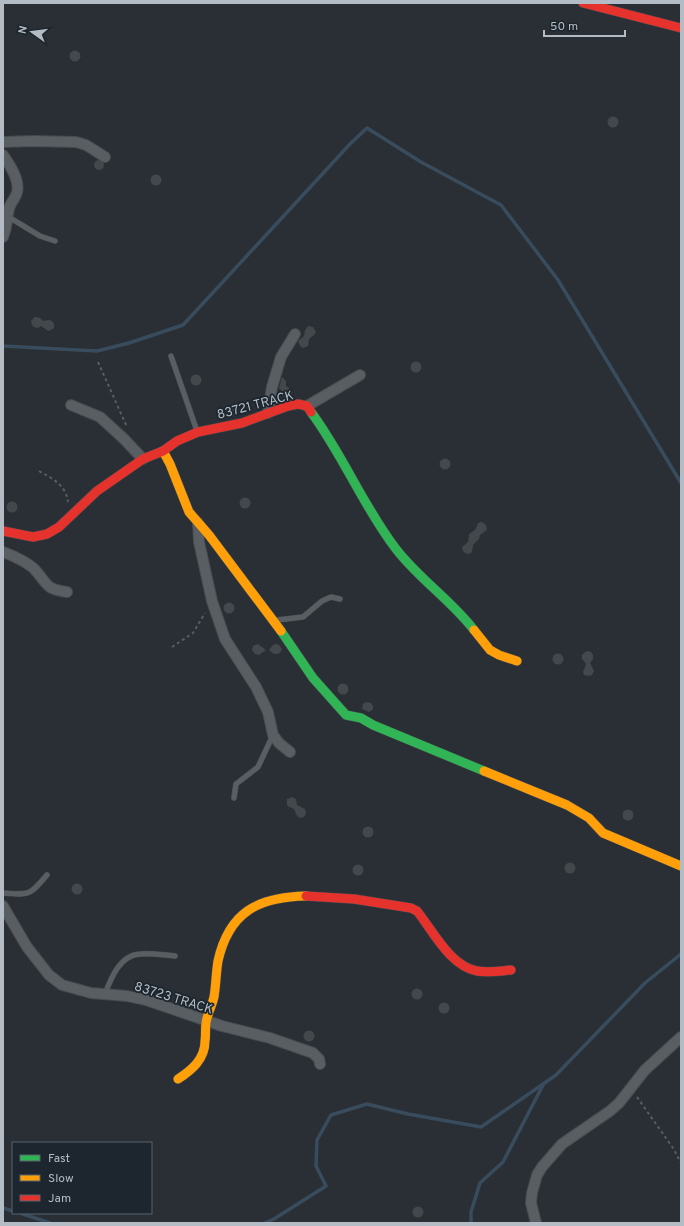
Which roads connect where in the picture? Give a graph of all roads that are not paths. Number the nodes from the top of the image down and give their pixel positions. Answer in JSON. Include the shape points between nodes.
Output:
{"nodes":[{"id":1,"x":583,"y":3,"type":"edge"},
{"id":2,"x":681,"y":28,"type":"edge"},
{"id":3,"x":3,"y":142,"type":"edge"},
{"id":4,"x":3,"y":155,"type":"edge"},
{"id":5,"x":105,"y":156,"type":"dead end"},
{"id":6,"x":7,"y":216,"type":"junction"},
{"id":7,"x":3,"y":237,"type":"edge"},
{"id":8,"x":55,"y":240,"type":"dead end"},
{"id":9,"x":295,"y":334,"type":"dead end"},
{"id":10,"x":172,"y":356,"type":"dead end"},
{"id":11,"x":360,"y":375,"type":"dead end"},
{"id":12,"x":72,"y":405,"type":"dead end"},
{"id":13,"x":307,"y":406,"type":"junction"},
{"id":14,"x":268,"y":413,"type":"junction"},
{"id":15,"x":198,"y":432,"type":"junction"},
{"id":16,"x":163,"y":451,"type":"junction"},
{"id":17,"x":143,"y":459,"type":"junction"},
{"id":18,"x":198,"y":523,"type":"junction"},
{"id":19,"x":3,"y":531,"type":"edge"},
{"id":20,"x":3,"y":552,"type":"edge"},
{"id":21,"x":66,"y":592,"type":"dead end"},
{"id":22,"x":340,"y":599,"type":"dead end"},
{"id":23,"x":274,"y":621,"type":"junction"},
{"id":24,"x":517,"y":662,"type":"dead end"},
{"id":25,"x":273,"y":735,"type":"junction"},
{"id":26,"x":290,"y":752,"type":"dead end"},
{"id":27,"x":234,"y":798,"type":"dead end"},
{"id":28,"x":681,"y":866,"type":"edge"},
{"id":29,"x":47,"y":875,"type":"dead end"},
{"id":30,"x":3,"y":893,"type":"edge"},
{"id":31,"x":3,"y":906,"type":"edge"},
{"id":32,"x":174,"y":956,"type":"dead end"},
{"id":33,"x":511,"y":970,"type":"dead end"},
{"id":34,"x":105,"y":994,"type":"junction"},
{"id":35,"x":206,"y":1021,"type":"junction"},
{"id":36,"x":681,"y":1037,"type":"edge"},
{"id":37,"x":320,"y":1064,"type":"dead end"},
{"id":38,"x":178,"y":1079,"type":"dead end"},
{"id":39,"x":536,"y":1223,"type":"edge"}],
"edges":[{"from":1,"to":2,"type":"street"},
{"from":3,"to":5,"type":"street","via":[[76,142]]},
{"from":4,"to":6,"type":"street","via":[[17,181],[17,193]]},
{"from":6,"to":7,"type":"street","via":[[7,227]]},
{"from":6,"to":8,"type":"lane","via":[[40,236]]},
{"from":9,"to":14,"type":"street","via":[[281,357]]},
{"from":10,"to":15,"type":"lane"},
{"from":11,"to":13,"type":"street"},
{"from":12,"to":17,"type":"street","via":[[100,417]]},
{"from":13,"to":14,"type":"street","name":"83721 TRACK","via":[[298,404]]},
{"from":13,"to":24,"type":"street","name":"83721 TRACK","via":[[325,431],[362,500],[396,549],[412,568],[466,619],[490,650]]},
{"from":14,"to":15,"type":"street","name":"83721 TRACK","via":[[242,423]]},
{"from":15,"to":16,"type":"street","name":"83721 TRACK","via":[[177,441]]},
{"from":16,"to":17,"type":"street","name":"83721 TRACK"},
{"from":16,"to":18,"type":"street","via":[[189,512]]},
{"from":17,"to":19,"type":"street","name":"83721 TRACK","via":[[97,491],[71,517],[47,534],[33,537]]},
{"from":18,"to":23,"type":"street"},
{"from":18,"to":25,"type":"street","via":[[199,542],[210,592],[226,639],[256,687],[268,712]]},
{"from":20,"to":21,"type":"street","via":[[36,570],[47,586]]},
{"from":22,"to":23,"type":"lane","via":[[331,597],[322,601],[303,617]]},
{"from":23,"to":28,"type":"street","via":[[313,678],[346,715],[361,718],[567,805],[589,818],[603,833]]},
{"from":25,"to":26,"type":"street"},
{"from":25,"to":27,"type":"lane","via":[[258,766],[236,784]]},
{"from":29,"to":30,"type":"lane","via":[[29,893]]},
{"from":31,"to":34,"type":"street","name":"83723 TRACK","via":[[21,938],[49,975],[62,985],[76,990]]},
{"from":32,"to":34,"type":"lane","via":[[132,956],[118,967]]},
{"from":33,"to":35,"type":"street","via":[[496,973],[470,970],[451,955],[417,911],[411,908],[328,897],[302,895],[282,898],[261,903],[246,912],[228,934],[221,952],[212,1003]]},
{"from":34,"to":35,"type":"street","name":"83723 TRACK","via":[[146,1000]]},
{"from":35,"to":37,"type":"street","name":"83723 TRACK","via":[[310,1052],[316,1055]]},
{"from":35,"to":38,"type":"street","via":[[204,1051],[195,1066]]},
{"from":36,"to":39,"type":"street","via":[[645,1070],[610,1111],[562,1144],[542,1167],[532,1193]]}]}
